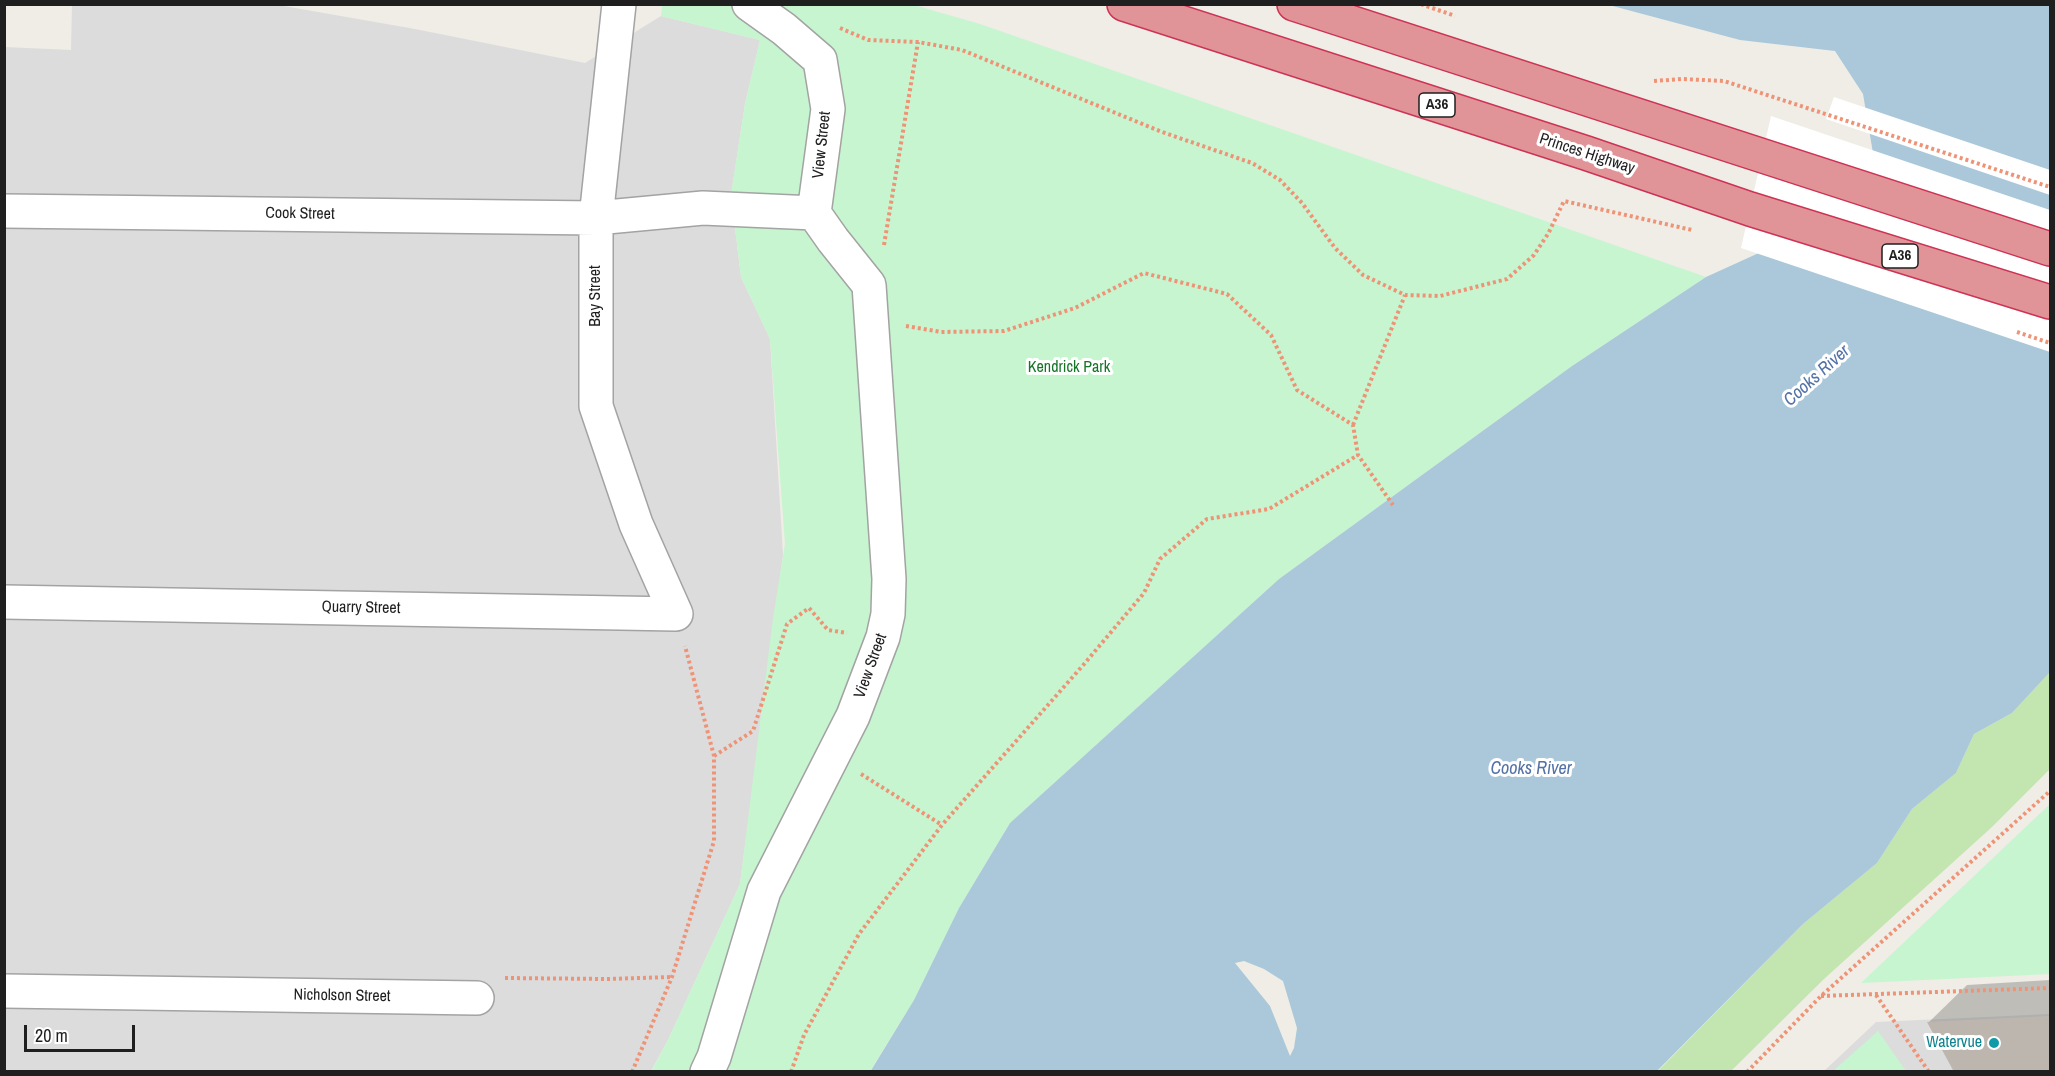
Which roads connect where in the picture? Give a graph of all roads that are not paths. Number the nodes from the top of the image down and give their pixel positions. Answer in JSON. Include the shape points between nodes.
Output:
{"nodes":[{"id":1,"x":619,"y":4,"type":"edge"},
{"id":2,"x":749,"y":4,"type":"edge"},
{"id":3,"x":1124,"y":4,"type":"edge"},
{"id":4,"x":1294,"y":4,"type":"edge"},
{"id":5,"x":4,"y":210,"type":"edge"},
{"id":6,"x":814,"y":213,"type":"junction"},
{"id":7,"x":596,"y":218,"type":"junction"},
{"id":8,"x":2050,"y":249,"type":"edge"},
{"id":9,"x":2050,"y":302,"type":"edge"},
{"id":10,"x":4,"y":602,"type":"edge"},
{"id":11,"x":676,"y":614,"type":"joint"},
{"id":12,"x":4,"y":991,"type":"edge"},
{"id":13,"x":477,"y":998,"type":"road end"},
{"id":14,"x":707,"y":1071,"type":"edge"}],
"edges":[{"from":1,"to":7,"type":"street","name":"Bay Street"},
{"from":2,"to":6,"type":"street","name":"View Street","via":[[820,60],[828,109]]},
{"from":3,"to":9,"type":"highway","name":"Princes Highway","number":"A36","via":[[1750,209]]},
{"from":4,"to":8,"type":"highway"},
{"from":5,"to":7,"type":"street","name":"Cook Street"},
{"from":6,"to":7,"type":"street","via":[[703,208]]},
{"from":6,"to":14,"type":"street","name":"View Street","via":[[869,285],[890,579],[888,614],[853,716],[764,891]]},
{"from":7,"to":11,"type":"street","name":"Bay Street","via":[[596,406],[636,524]]},
{"from":10,"to":11,"type":"street","name":"Quarry Street"},
{"from":12,"to":13,"type":"street","name":"Nicholson Street"}]}
